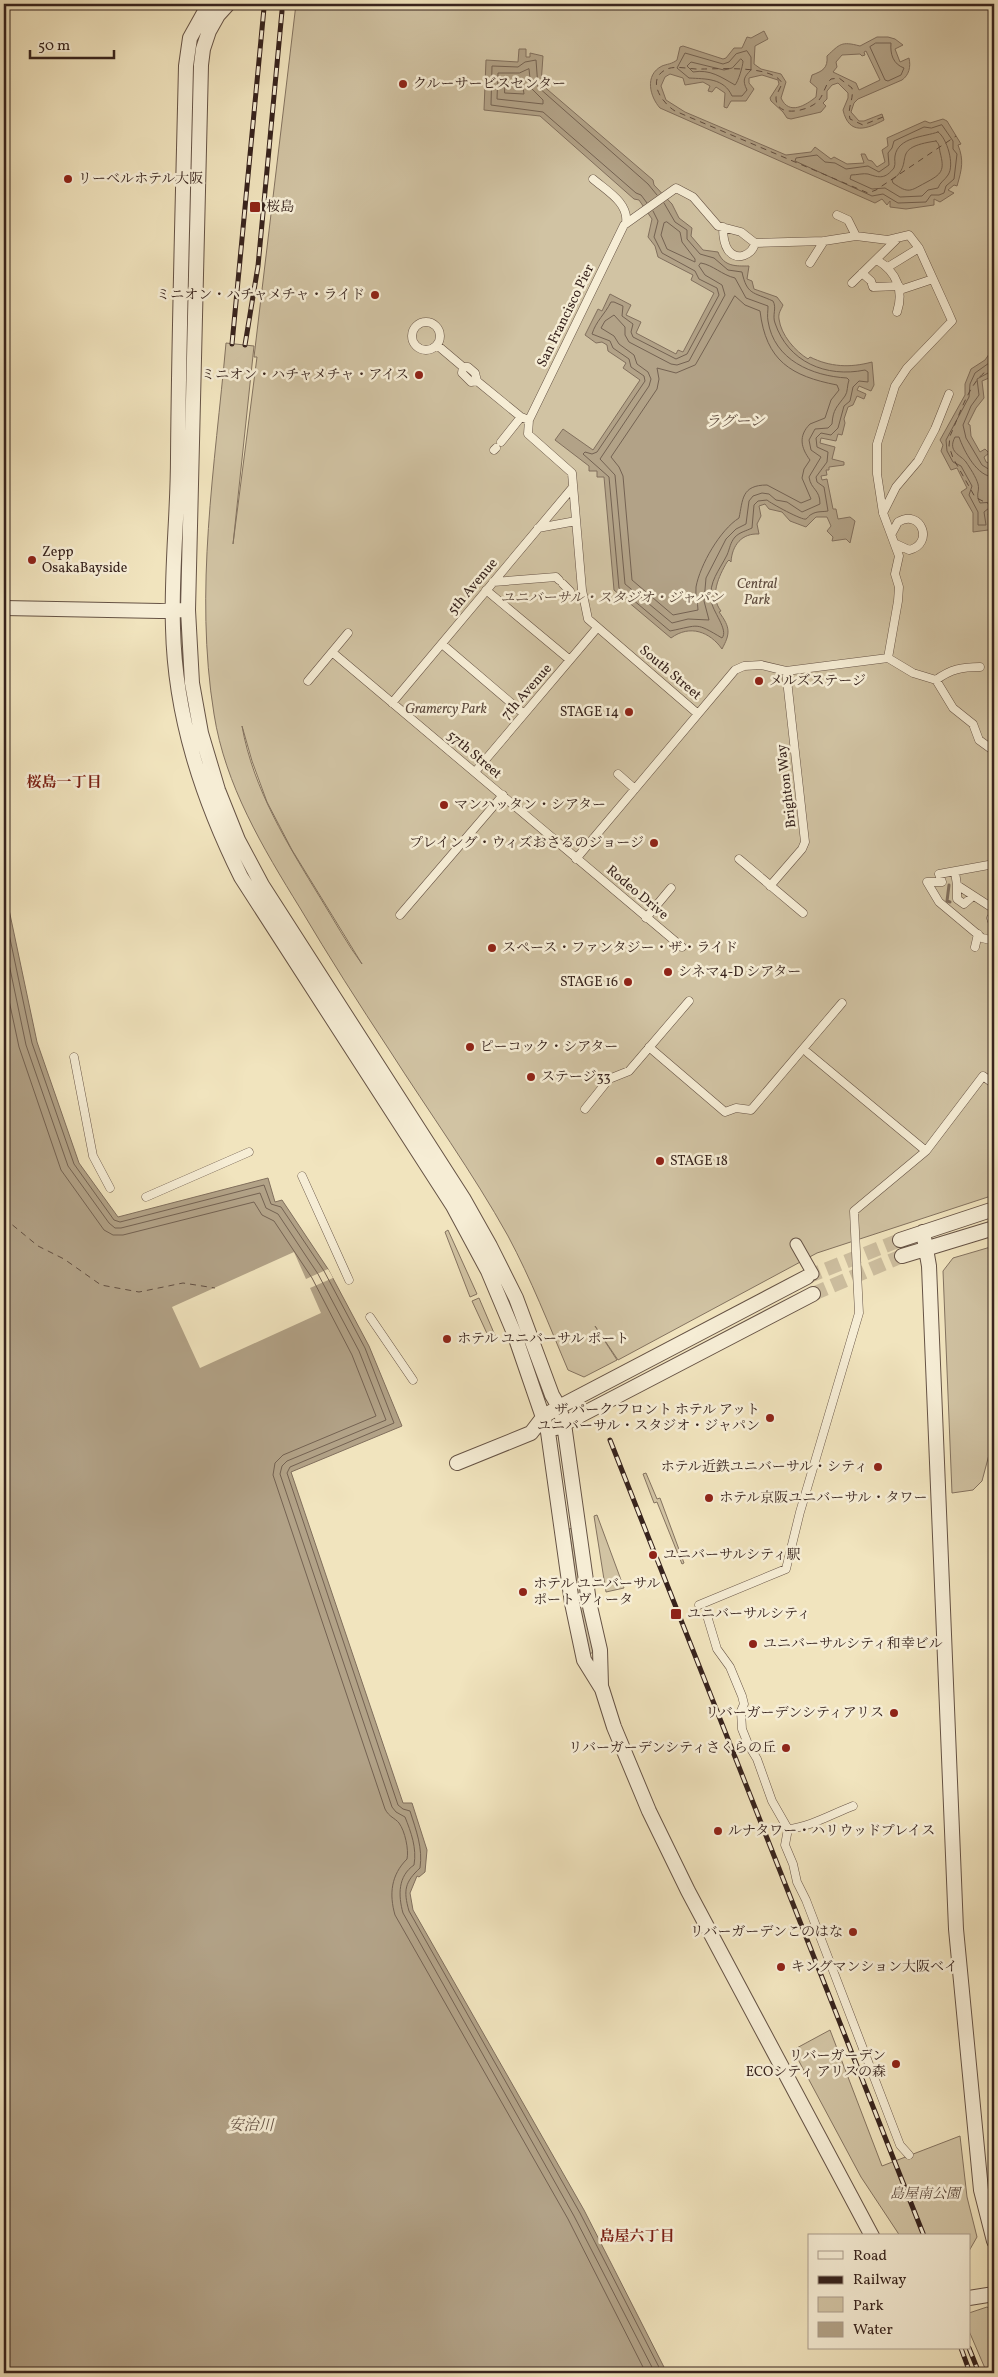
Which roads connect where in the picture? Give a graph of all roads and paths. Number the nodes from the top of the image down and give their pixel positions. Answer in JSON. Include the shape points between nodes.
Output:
{"nodes":[{"id":1,"x":209,"y":4,"type":"edge"},
{"id":2,"x":228,"y":4,"type":"edge"},
{"id":3,"x":593,"y":178,"type":"dead end"},
{"id":4,"x":837,"y":215,"type":"dead end"},
{"id":5,"x":626,"y":223,"type":"junction"},
{"id":6,"x":723,"y":227,"type":"junction"},
{"id":7,"x":856,"y":236,"type":"junction"},
{"id":8,"x":898,"y":238,"type":"junction"},
{"id":9,"x":824,"y":241,"type":"junction"},
{"id":10,"x":755,"y":243,"type":"junction"},
{"id":11,"x":919,"y":248,"type":"junction"},
{"id":12,"x":877,"y":260,"type":"junction"},
{"id":13,"x":810,"y":263,"type":"dead end"},
{"id":14,"x":888,"y":267,"type":"junction"},
{"id":15,"x":862,"y":273,"type":"junction"},
{"id":16,"x":933,"y":280,"type":"junction"},
{"id":17,"x":852,"y":283,"type":"dead end"},
{"id":18,"x":899,"y":288,"type":"junction"},
{"id":19,"x":897,"y":312,"type":"dead end"},
{"id":20,"x":437,"y":345,"type":"dead end"},
{"id":21,"x":949,"y":394,"type":"dead end"},
{"id":22,"x":521,"y":417,"type":"junction"},
{"id":23,"x":530,"y":420,"type":"junction"},
{"id":24,"x":497,"y":446,"type":"dead end"},
{"id":25,"x":573,"y":487,"type":"junction"},
{"id":26,"x":883,"y":512,"type":"junction"},
{"id":27,"x":576,"y":521,"type":"junction"},
{"id":28,"x":538,"y":528,"type":"junction"},
{"id":29,"x":892,"y":535,"type":"junction"},
{"id":30,"x":896,"y":544,"type":"junction"},
{"id":31,"x":494,"y":582,"type":"junction"},
{"id":32,"x":486,"y":590,"type":"junction"},
{"id":33,"x":570,"y":591,"type":"dead end"},
{"id":34,"x":4,"y":608,"type":"edge"},
{"id":35,"x":173,"y":610,"type":"junction"},
{"id":36,"x":188,"y":610,"type":"junction"},
{"id":37,"x":597,"y":628,"type":"junction"},
{"id":38,"x":348,"y":633,"type":"dead end"},
{"id":39,"x":442,"y":644,"type":"junction"},
{"id":40,"x":332,"y":652,"type":"junction"},
{"id":41,"x":888,"y":658,"type":"junction"},
{"id":42,"x":570,"y":660,"type":"junction"},
{"id":43,"x":980,"y":667,"type":"dead end"},
{"id":44,"x":786,"y":671,"type":"junction"},
{"id":45,"x":936,"y":680,"type":"junction"},
{"id":46,"x":308,"y":681,"type":"dead end"},
{"id":47,"x":392,"y":703,"type":"junction"},
{"id":48,"x":524,"y":714,"type":"junction"},
{"id":49,"x":698,"y":714,"type":"junction"},
{"id":50,"x":994,"y":752,"type":"edge"},
{"id":51,"x":475,"y":772,"type":"junction"},
{"id":52,"x":618,"y":774,"type":"dead end"},
{"id":53,"x":635,"y":789,"type":"junction"},
{"id":54,"x":502,"y":795,"type":"junction"},
{"id":55,"x":576,"y":859,"type":"junction"},
{"id":56,"x":739,"y":859,"type":"dead end"},
{"id":57,"x":994,"y":864,"type":"edge"},
{"id":58,"x":955,"y":872,"type":"junction"},
{"id":59,"x":770,"y":886,"type":"junction"},
{"id":60,"x":671,"y":888,"type":"dead end"},
{"id":61,"x":994,"y":909,"type":"edge"},
{"id":62,"x":803,"y":913,"type":"dead end"},
{"id":63,"x":994,"y":914,"type":"edge"},
{"id":64,"x":400,"y":915,"type":"dead end"},
{"id":65,"x":646,"y":918,"type":"junction"},
{"id":66,"x":994,"y":927,"type":"edge"},
{"id":67,"x":978,"y":934,"type":"junction"},
{"id":68,"x":994,"y":941,"type":"edge"},
{"id":69,"x":682,"y":947,"type":"dead end"},
{"id":70,"x":975,"y":947,"type":"dead end"},
{"id":71,"x":689,"y":1000,"type":"dead end"},
{"id":72,"x":842,"y":1003,"type":"dead end"},
{"id":73,"x":649,"y":1047,"type":"junction"},
{"id":74,"x":808,"y":1053,"type":"dead end"},
{"id":75,"x":74,"y":1057,"type":"dead end"},
{"id":76,"x":994,"y":1084,"type":"edge"},
{"id":77,"x":585,"y":1109,"type":"dead end"},
{"id":78,"x":926,"y":1151,"type":"junction"},
{"id":79,"x":249,"y":1152,"type":"dead end"},
{"id":80,"x":302,"y":1176,"type":"dead end"},
{"id":81,"x":110,"y":1188,"type":"dead end"},
{"id":82,"x":146,"y":1197,"type":"dead end"},
{"id":83,"x":994,"y":1209,"type":"edge"},
{"id":84,"x":994,"y":1228,"type":"edge"},
{"id":85,"x":923,"y":1232,"type":"junction"},
{"id":86,"x":900,"y":1240,"type":"tunnel mouth"},
{"id":87,"x":796,"y":1244,"type":"dead end"},
{"id":88,"x":926,"y":1249,"type":"junction"},
{"id":89,"x":902,"y":1256,"type":"tunnel mouth"},
{"id":90,"x":810,"y":1275,"type":"joint"},
{"id":91,"x":349,"y":1280,"type":"dead end"},
{"id":92,"x":813,"y":1294,"type":"tunnel mouth"},
{"id":93,"x":370,"y":1317,"type":"dead end"},
{"id":94,"x":413,"y":1380,"type":"dead end"},
{"id":95,"x":559,"y":1407,"type":"junction"},
{"id":96,"x":544,"y":1416,"type":"junction"},
{"id":97,"x":564,"y":1424,"type":"junction"},
{"id":98,"x":548,"y":1432,"type":"junction"},
{"id":99,"x":532,"y":1433,"type":"junction"},
{"id":100,"x":457,"y":1463,"type":"dead end"},
{"id":101,"x":699,"y":1605,"type":"dead end"},
{"id":102,"x":708,"y":1619,"type":"dead end"},
{"id":103,"x":602,"y":1689,"type":"junction"},
{"id":104,"x":853,"y":1806,"type":"dead end"},
{"id":105,"x":788,"y":1829,"type":"junction"},
{"id":106,"x":909,"y":2155,"type":"dead end"},
{"id":107,"x":871,"y":2234,"type":"edge"},
{"id":108,"x":994,"y":2242,"type":"edge"},
{"id":109,"x":994,"y":2294,"type":"edge"},
{"id":110,"x":970,"y":2298,"type":"edge"}],
"edges":[{"from":1,"to":35,"type":"street","via":[[190,38],[186,66]]},
{"from":2,"to":36,"type":"street","via":[[209,31],[201,64]]},
{"from":3,"to":5,"type":"street","via":[[624,206]]},
{"from":4,"to":7,"type":"street","via":[[848,220]]},
{"from":5,"to":6,"type":"street","via":[[676,188],[692,197],[718,226]]},
{"from":5,"to":23,"type":"street","name":"San Francisco Pier"},
{"from":6,"to":10,"type":"street","via":[[741,232]]},
{"from":6,"to":10,"type":"street","via":[[726,247],[734,255],[746,255]]},
{"from":7,"to":8,"type":"street","via":[[877,240]]},
{"from":7,"to":9,"type":"street"},
{"from":8,"to":11,"type":"street","via":[[910,235]]},
{"from":8,"to":12,"type":"street"},
{"from":9,"to":10,"type":"street"},
{"from":9,"to":13,"type":"street"},
{"from":11,"to":14,"type":"street"},
{"from":11,"to":16,"type":"street"},
{"from":12,"to":14,"type":"street"},
{"from":12,"to":15,"type":"street"},
{"from":14,"to":18,"type":"street"},
{"from":15,"to":17,"type":"street"},
{"from":15,"to":18,"type":"street","via":[[873,287]]},
{"from":16,"to":18,"type":"street"},
{"from":16,"to":26,"type":"street","via":[[952,321],[901,375],[888,405],[876,456]]},
{"from":18,"to":19,"type":"street"},
{"from":20,"to":22,"type":"street","via":[[462,367],[468,367],[475,373],[477,381]]},
{"from":21,"to":26,"type":"street","via":[[918,461],[896,487]]},
{"from":22,"to":23,"type":"street"},
{"from":22,"to":24,"type":"street"},
{"from":23,"to":25,"type":"street","name":"South Street","via":[[530,438],[572,473]]},
{"from":25,"to":27,"type":"street","name":"South Street"},
{"from":25,"to":28,"type":"street","name":"5th Avenue"},
{"from":26,"to":29,"type":"street"},
{"from":27,"to":28,"type":"street"},
{"from":27,"to":37,"type":"street","name":"South Street","via":[[586,613]]},
{"from":28,"to":31,"type":"street","name":"5th Avenue"},
{"from":29,"to":30,"type":"street"},
{"from":29,"to":30,"type":"street","via":[[902,519],[917,520],[923,528],[924,538],[918,546],[909,550]]},
{"from":30,"to":41,"type":"street","via":[[899,594]]},
{"from":31,"to":32,"type":"street","name":"5th Avenue"},
{"from":31,"to":33,"type":"street","via":[[556,577]]},
{"from":32,"to":39,"type":"street","name":"5th Avenue"},
{"from":32,"to":42,"type":"street"},
{"from":34,"to":35,"type":"street"},
{"from":35,"to":36,"type":"street"},
{"from":35,"to":96,"type":"street","via":[[175,663],[184,721],[193,761],[221,836],[241,877],[453,1206],[488,1270]]},
{"from":36,"to":95,"type":"street","via":[[192,683],[201,733],[218,790],[238,840],[262,885],[486,1238],[516,1298]]},
{"from":37,"to":42,"type":"street","name":"7th Avenue"},
{"from":37,"to":49,"type":"street","name":"South Street"},
{"from":38,"to":40,"type":"street"},
{"from":39,"to":47,"type":"street","name":"5th Avenue"},
{"from":39,"to":48,"type":"street"},
{"from":40,"to":46,"type":"street"},
{"from":40,"to":47,"type":"street","name":"57th Street"},
{"from":41,"to":44,"type":"street","name":"South Street"},
{"from":41,"to":45,"type":"street","via":[[912,673]]},
{"from":42,"to":48,"type":"street","name":"7th Avenue"},
{"from":43,"to":45,"type":"street","via":[[949,670]]},
{"from":44,"to":49,"type":"street","name":"South Street","via":[[761,665],[739,668]]},
{"from":44,"to":59,"type":"street","name":"Brighton Way","via":[[805,842]]},
{"from":45,"to":50,"type":"street","via":[[953,708],[973,724],[979,740]]},
{"from":47,"to":51,"type":"street","name":"57th Street"},
{"from":48,"to":51,"type":"street","name":"7th Avenue"},
{"from":49,"to":53,"type":"street"},
{"from":51,"to":54,"type":"street","name":"57th Street"},
{"from":52,"to":53,"type":"street"},
{"from":53,"to":55,"type":"street"},
{"from":54,"to":55,"type":"street","name":"57th Street"},
{"from":54,"to":64,"type":"street"},
{"from":55,"to":65,"type":"street","name":"Rodeo Drive"},
{"from":56,"to":59,"type":"street"},
{"from":57,"to":58,"type":"street"},
{"from":58,"to":61,"type":"street","via":[[957,899],[964,904],[973,896]]},
{"from":58,"to":67,"type":"street","via":[[939,874],[942,882],[927,882],[939,902]]},
{"from":59,"to":62,"type":"street"},
{"from":60,"to":65,"type":"street"},
{"from":63,"to":66,"type":"street"},
{"from":65,"to":69,"type":"street","name":"Rodeo Drive"},
{"from":67,"to":68,"type":"street"},
{"from":67,"to":70,"type":"street"},
{"from":71,"to":73,"type":"street"},
{"from":72,"to":73,"type":"street","via":[[751,1110],[736,1108],[725,1112]]},
{"from":73,"to":77,"type":"street","via":[[629,1071],[609,1079]]},
{"from":74,"to":78,"type":"street"},
{"from":75,"to":81,"type":"street","via":[[93,1156]]},
{"from":76,"to":78,"type":"street","via":[[983,1076]]},
{"from":78,"to":101,"type":"street","via":[[854,1211],[859,1313],[786,1569]]},
{"from":79,"to":82,"type":"street"},
{"from":80,"to":91,"type":"street"},
{"from":83,"to":85,"type":"street"},
{"from":84,"to":88,"type":"street"},
{"from":85,"to":86,"type":"street"},
{"from":85,"to":88,"type":"street"},
{"from":87,"to":90,"type":"street"},
{"from":88,"to":89,"type":"street"},
{"from":88,"to":108,"type":"street","via":[[956,1929],[981,2190]]},
{"from":90,"to":95,"type":"street"},
{"from":92,"to":97,"type":"street"},
{"from":93,"to":94,"type":"street"},
{"from":95,"to":96,"type":"street"},
{"from":95,"to":97,"type":"street"},
{"from":96,"to":98,"type":"street"},
{"from":96,"to":99,"type":"street"},
{"from":97,"to":98,"type":"street"},
{"from":97,"to":103,"type":"street","via":[[589,1602],[600,1650]]},
{"from":98,"to":99,"type":"street"},
{"from":98,"to":103,"type":"street","via":[[580,1644],[584,1660]]},
{"from":99,"to":100,"type":"street"},
{"from":102,"to":105,"type":"street","via":[[717,1648],[730,1667],[742,1696],[742,1729],[772,1801]]},
{"from":103,"to":107,"type":"street","via":[[649,1811],[684,1882]]},
{"from":104,"to":105,"type":"street","via":[[802,1828]]},
{"from":105,"to":106,"type":"street","via":[[785,1845],[794,1864],[797,1882],[900,2145]]},
{"from":109,"to":110,"type":"street"}]}
